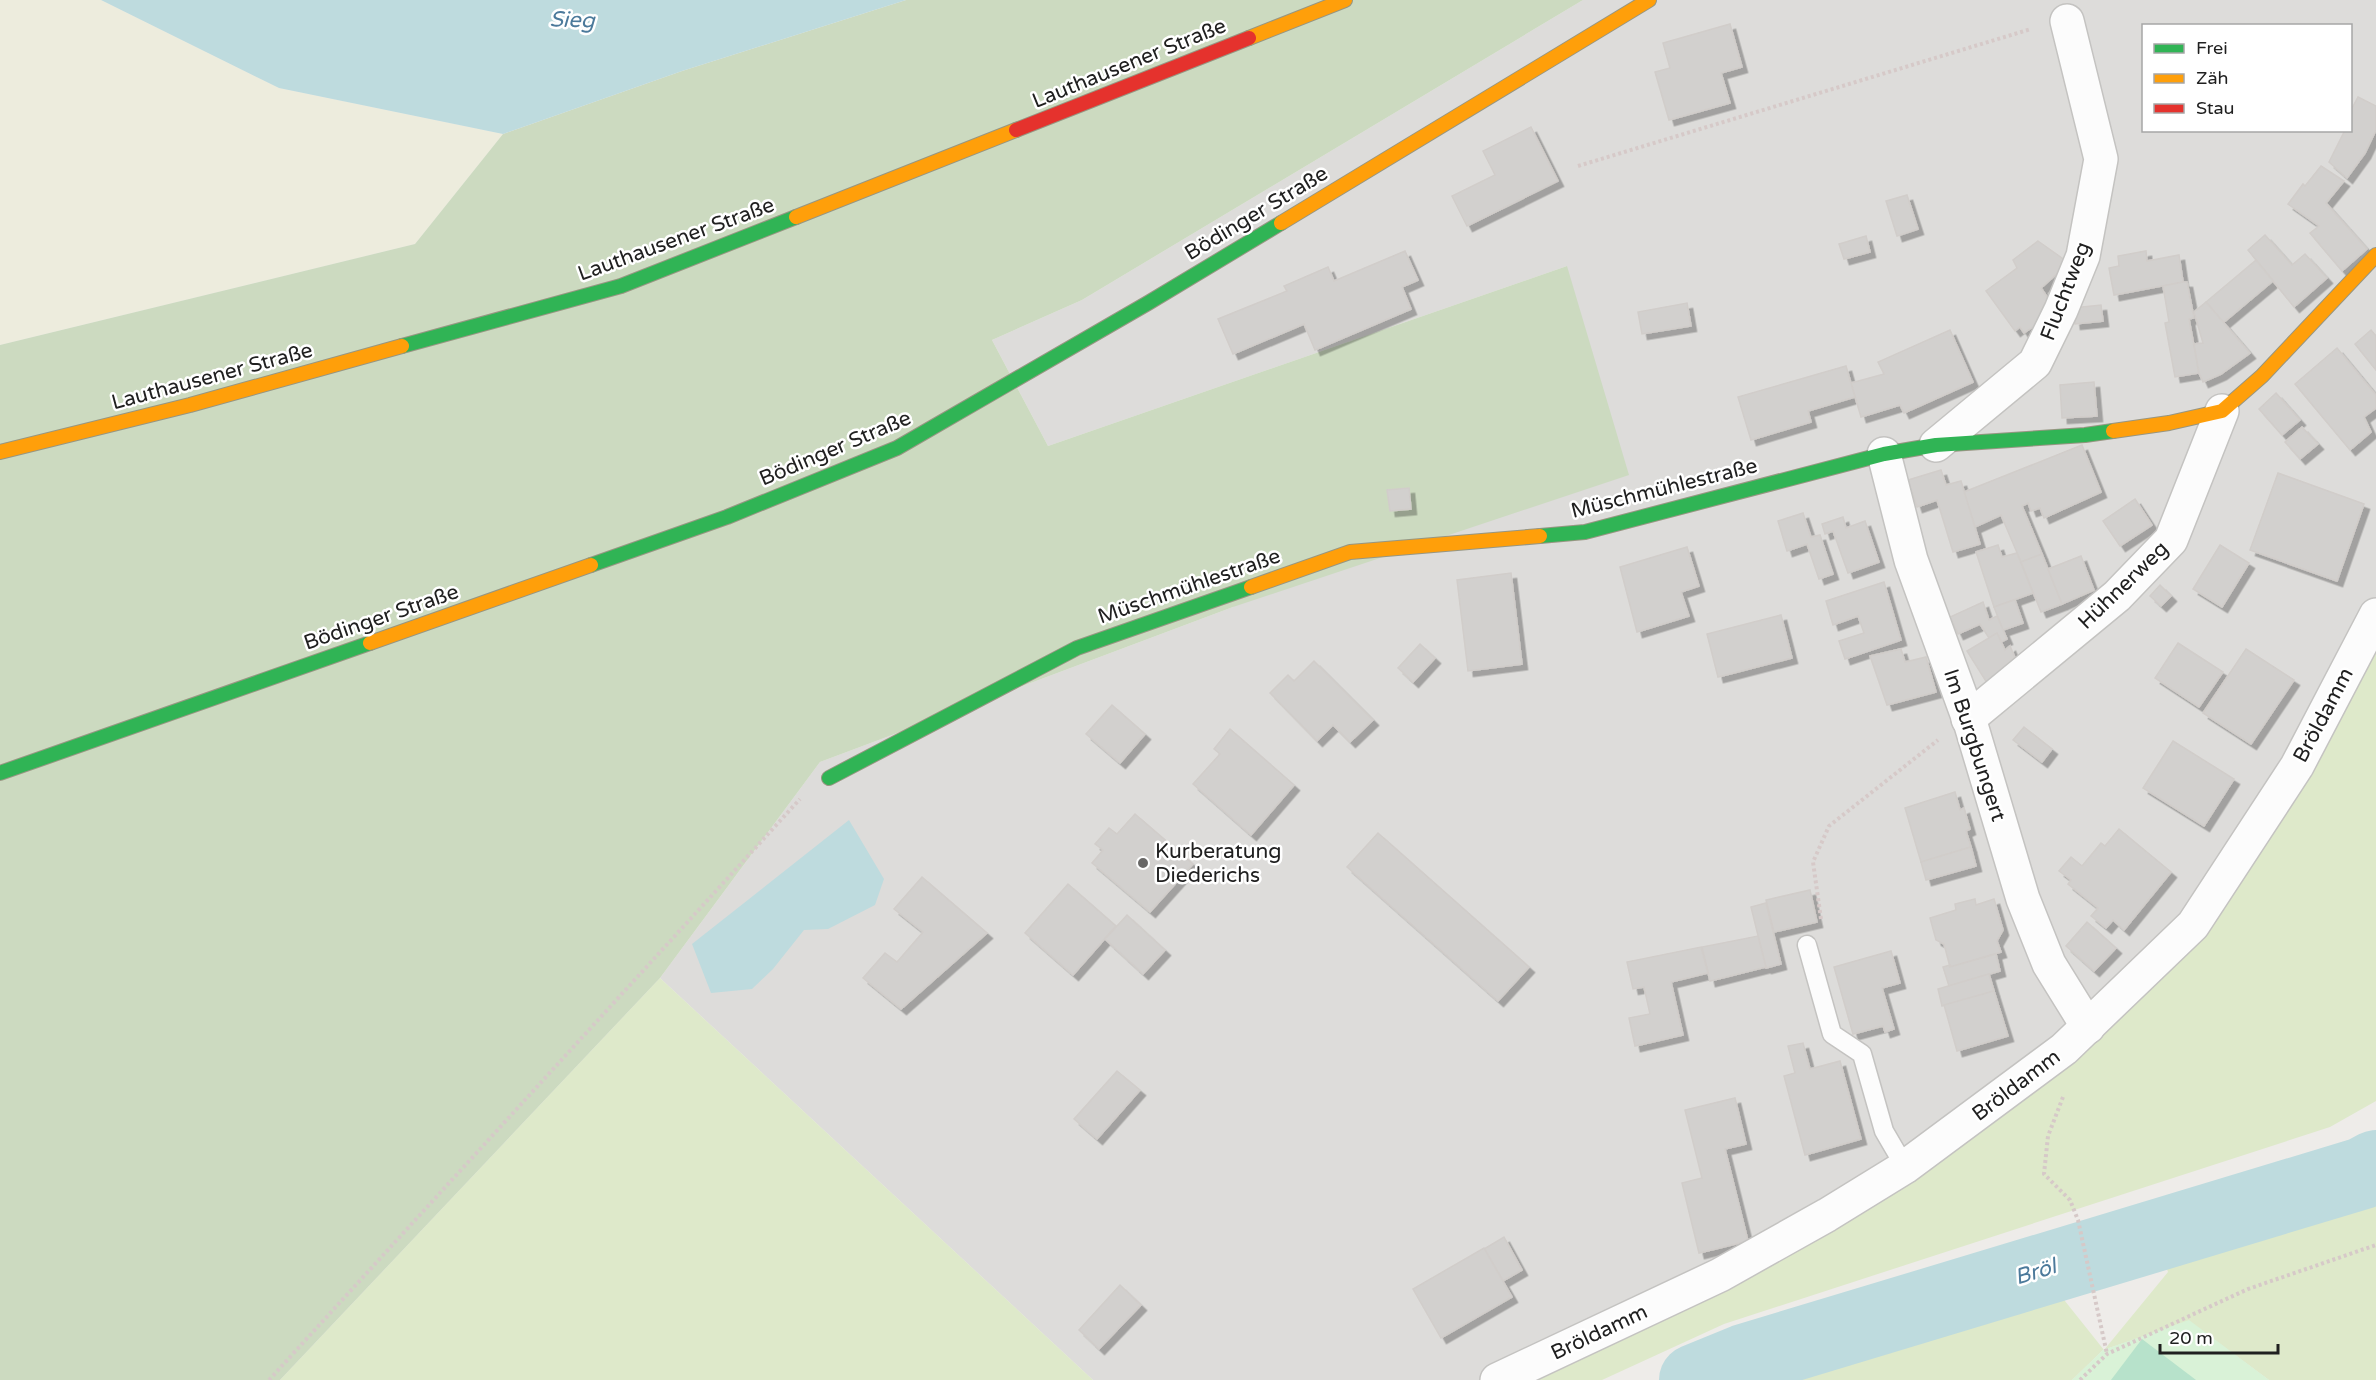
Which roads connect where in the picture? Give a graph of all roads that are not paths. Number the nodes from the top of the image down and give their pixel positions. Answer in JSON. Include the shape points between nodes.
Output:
{"nodes":[{"id":1,"x":1345,"y":0,"type":"edge"},
{"id":2,"x":1649,"y":0,"type":"edge"},
{"id":3,"x":2067,"y":21,"type":"road end"},
{"id":4,"x":2376,"y":255,"type":"edge"},
{"id":5,"x":2222,"y":411,"type":"junction"},
{"id":6,"x":1936,"y":446,"type":"junction"},
{"id":7,"x":0,"y":452,"type":"edge"},
{"id":8,"x":1884,"y":454,"type":"junction"},
{"id":9,"x":2376,"y":615,"type":"edge"},
{"id":10,"x":1970,"y":722,"type":"junction"},
{"id":11,"x":0,"y":773,"type":"edge"},
{"id":12,"x":830,"y":778,"type":"road end"},
{"id":13,"x":1807,"y":945,"type":"dead end"},
{"id":14,"x":2088,"y":1027,"type":"junction"},
{"id":15,"x":1905,"y":1167,"type":"junction"},
{"id":16,"x":1497,"y":1380,"type":"edge"}],
"edges":[{"from":1,"to":7,"type":"street","name":"Lauthausener Straße","via":[[621,286],[190,405]]},
{"from":2,"to":11,"type":"street","name":"Bödinger Straße","via":[[1148,303],[897,448],[716,521]]},
{"from":3,"to":6,"type":"street","name":"Fluchtweg","via":[[2101,159],[2083,256],[2035,363]]},
{"from":4,"to":5,"type":"street","name":"Müschmühlestraße","via":[[2262,376]]},
{"from":5,"to":6,"type":"street","name":"Müschmühlestraße","via":[[2085,435]]},
{"from":5,"to":10,"type":"street","name":"Hühnerweg","via":[[2171,540],[2117,596]]},
{"from":6,"to":8,"type":"street","name":"Müschmühlestraße"},
{"from":8,"to":10,"type":"street","name":"Im Burgbungert","via":[[1911,560]]},
{"from":8,"to":12,"type":"street","name":"Müschmühlestraße","via":[[1585,532],[1350,552],[1077,648]]},
{"from":9,"to":14,"type":"street","name":"Bröldamm","via":[[2297,766],[2193,925]]},
{"from":10,"to":14,"type":"street","name":"Im Burgbungert","via":[[2023,899],[2049,964]]},
{"from":13,"to":15,"type":"lane","via":[[1832,1034],[1862,1054],[1884,1131]]},
{"from":14,"to":15,"type":"street","name":"Bröldamm"},
{"from":15,"to":16,"type":"street","name":"Bröldamm","via":[[1720,1275]]}]}
